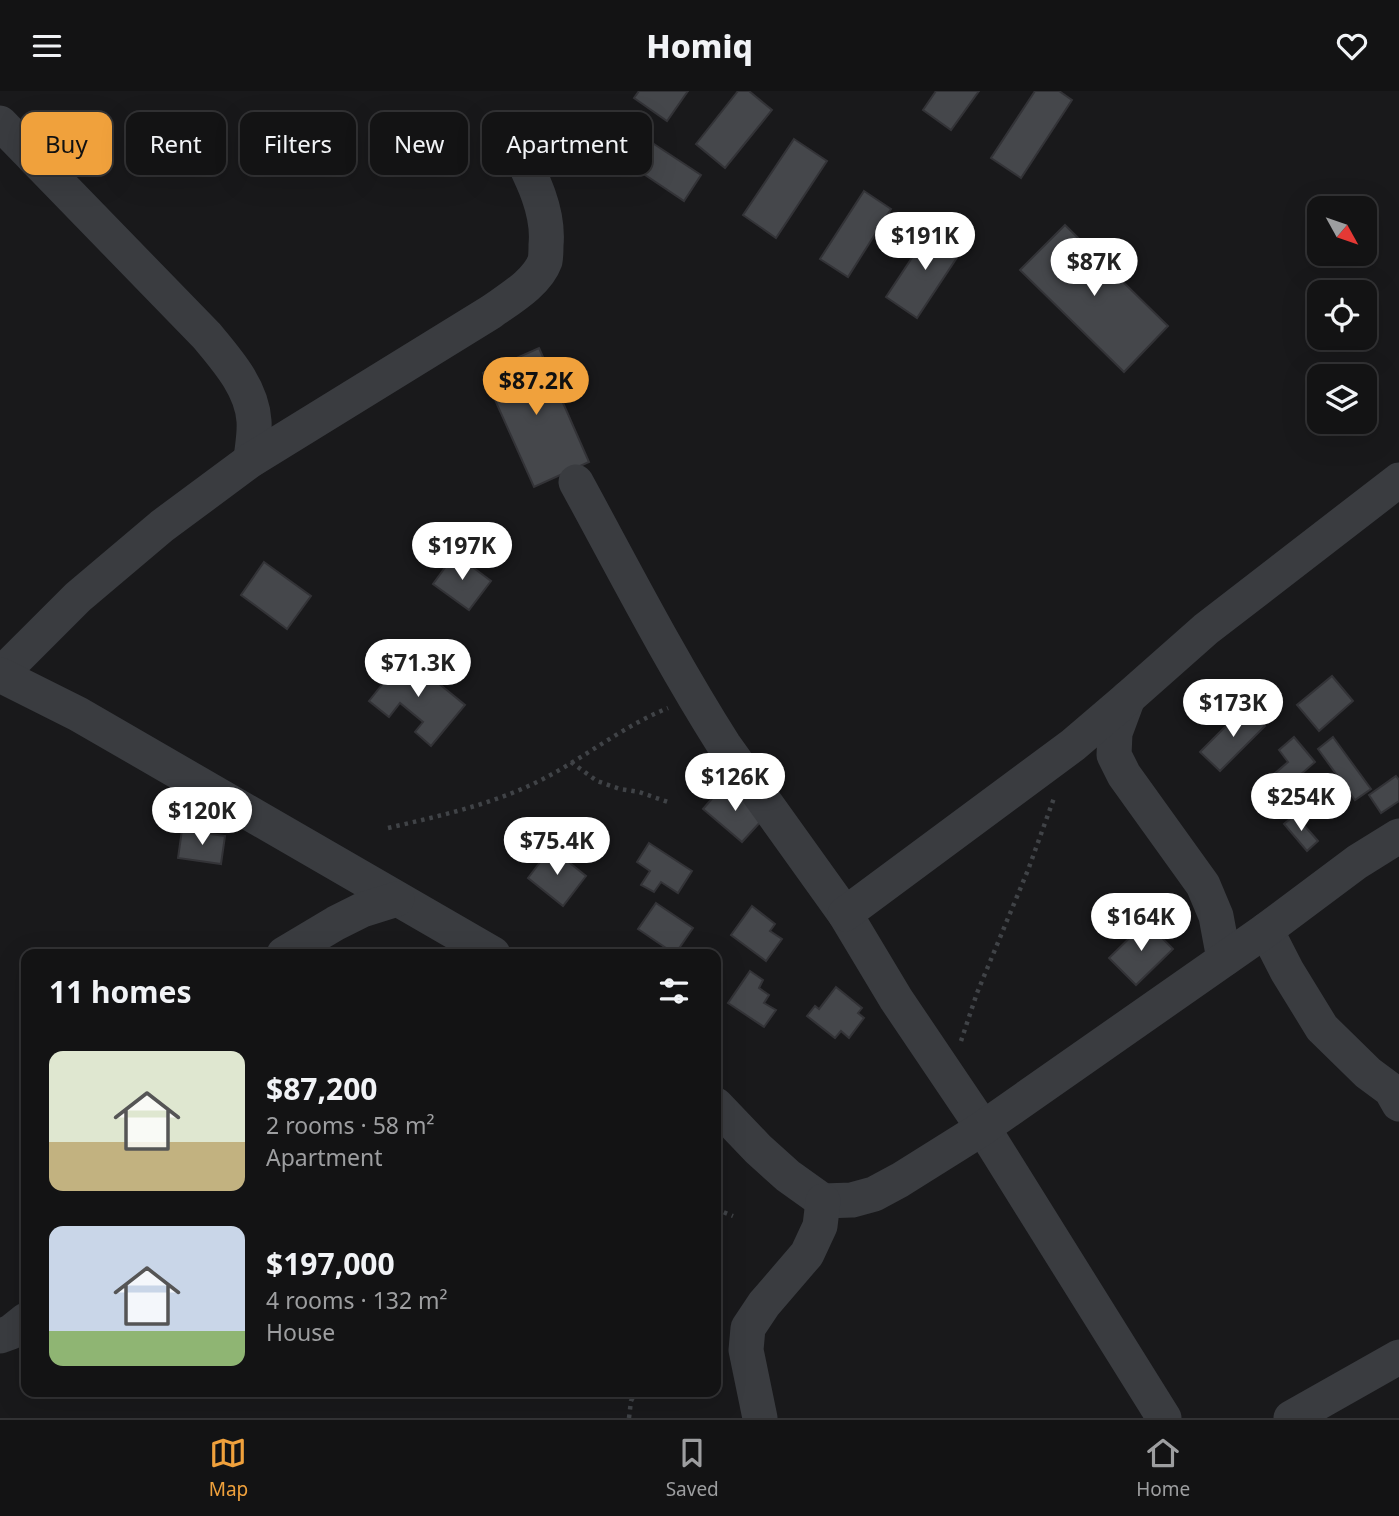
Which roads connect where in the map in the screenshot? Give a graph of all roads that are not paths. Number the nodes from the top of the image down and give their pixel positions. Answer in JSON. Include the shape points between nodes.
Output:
{"nodes":[{"id":1,"x":0,"y":123,"type":"edge"},
{"id":2,"x":529,"y":175,"type":"edge"},
{"id":3,"x":251,"y":460,"type":"junction"},
{"id":4,"x":1399,"y":480,"type":"edge"},
{"id":5,"x":576,"y":482,"type":"dead end"},
{"id":6,"x":0,"y":675,"type":"edge"},
{"id":7,"x":1128,"y":698,"type":"junction"},
{"id":8,"x":1399,"y":836,"type":"edge"},
{"id":9,"x":397,"y":899,"type":"junction"},
{"id":10,"x":845,"y":913,"type":"junction"},
{"id":11,"x":1266,"y":930,"type":"junction"},
{"id":12,"x":293,"y":949,"type":"edge"},
{"id":13,"x":484,"y":949,"type":"edge"},
{"id":14,"x":1224,"y":959,"type":"junction"},
{"id":15,"x":1383,"y":1067,"type":"edge"},
{"id":16,"x":1399,"y":1104,"type":"edge"},
{"id":17,"x":721,"y":1110,"type":"edge"},
{"id":18,"x":984,"y":1128,"type":"junction"},
{"id":19,"x":788,"y":1176,"type":"junction"},
{"id":20,"x":901,"y":1180,"type":"junction"},
{"id":21,"x":823,"y":1201,"type":"junction"},
{"id":22,"x":21,"y":1324,"type":"edge"},
{"id":23,"x":0,"y":1336,"type":"edge"},
{"id":24,"x":1399,"y":1357,"type":"edge"},
{"id":25,"x":1313,"y":1413,"type":"edge"},
{"id":26,"x":760,"y":1418,"type":"edge"},
{"id":27,"x":1164,"y":1418,"type":"edge"}],
"edges":[{"from":1,"to":3,"type":"street","via":[[221,352],[251,404]]},
{"from":2,"to":3,"type":"street","via":[[548,229],[545,260],[523,289]]},
{"from":3,"to":6,"type":"street","via":[[162,526],[78,597]]},
{"from":4,"to":7,"type":"street","via":[[1216,621]]},
{"from":5,"to":10,"type":"street","via":[[694,698]]},
{"from":6,"to":9,"type":"street","via":[[78,714]]},
{"from":7,"to":10,"type":"street","via":[[1073,745]]},
{"from":7,"to":14,"type":"street","via":[[1115,733],[1114,755],[1203,885],[1216,916]]},
{"from":8,"to":11,"type":"street"},
{"from":9,"to":12,"type":"street","via":[[354,915]]},
{"from":9,"to":13,"type":"street"},
{"from":10,"to":18,"type":"street","via":[[896,999]]},
{"from":11,"to":14,"type":"street"},
{"from":11,"to":15,"type":"street","via":[[1322,1028]]},
{"from":14,"to":18,"type":"street"},
{"from":15,"to":16,"type":"street"},
{"from":17,"to":19,"type":"street"},
{"from":18,"to":20,"type":"street"},
{"from":18,"to":27,"type":"street"},
{"from":19,"to":20,"type":"street"},
{"from":19,"to":21,"type":"street"},
{"from":20,"to":21,"type":"street","via":[[852,1200]]},
{"from":21,"to":26,"type":"street","via":[[820,1226],[807,1254],[748,1328],[746,1350]]},
{"from":22,"to":23,"type":"street"},
{"from":24,"to":25,"type":"street"}]}
